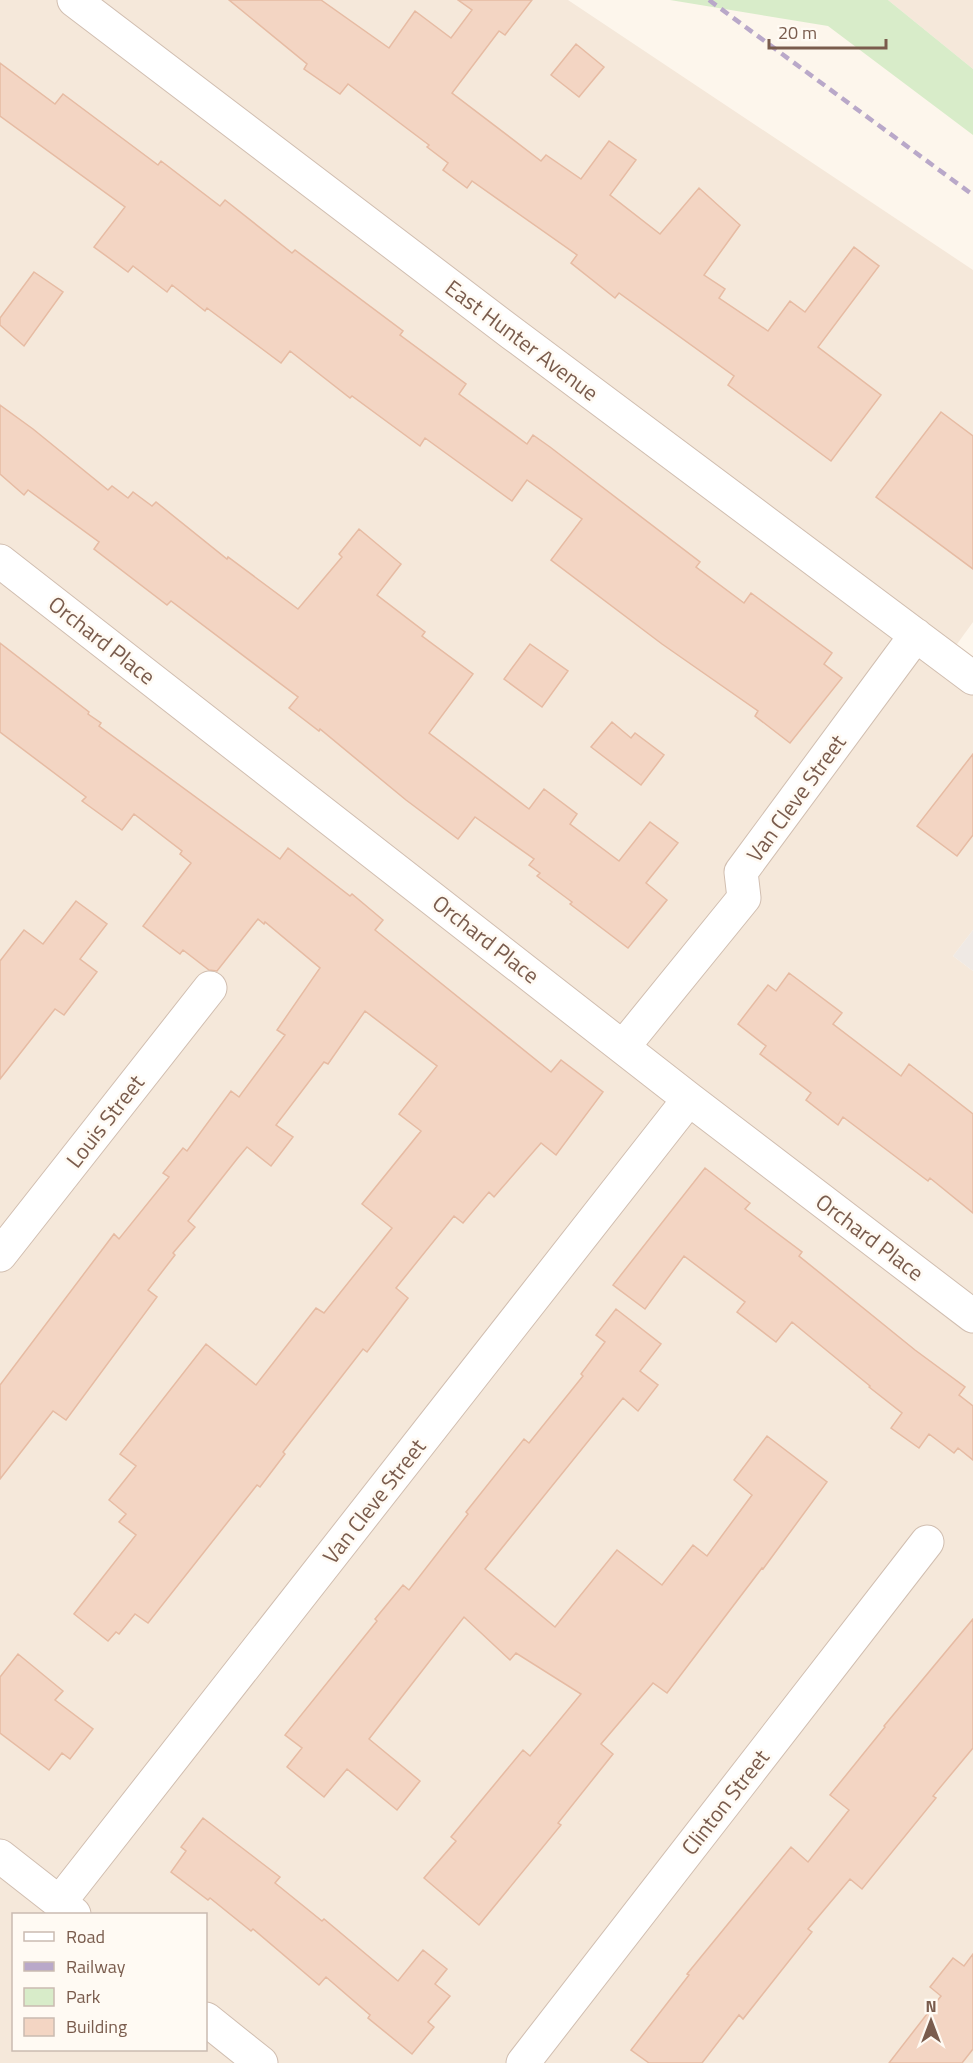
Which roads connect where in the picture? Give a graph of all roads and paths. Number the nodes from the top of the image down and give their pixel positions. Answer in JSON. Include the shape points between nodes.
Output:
{"nodes":[{"id":1,"x":74,"y":0,"type":"edge"},
{"id":2,"x":0,"y":561,"type":"edge"},
{"id":3,"x":916,"y":635,"type":"junction"},
{"id":4,"x":973,"y":678,"type":"edge"},
{"id":5,"x":210,"y":988,"type":"dead end"},
{"id":6,"x":623,"y":1047,"type":"junction"},
{"id":7,"x":689,"y":1099,"type":"junction"},
{"id":8,"x":0,"y":1255,"type":"edge"},
{"id":9,"x":973,"y":1316,"type":"edge"},
{"id":10,"x":927,"y":1542,"type":"dead end"},
{"id":11,"x":0,"y":1856,"type":"edge"},
{"id":12,"x":67,"y":1909,"type":"edge"},
{"id":13,"x":207,"y":2020,"type":"edge"},
{"id":14,"x":261,"y":2063,"type":"edge"},
{"id":15,"x":523,"y":2063,"type":"edge"}],
"edges":[{"from":1,"to":3,"type":"street","name":"East Hunter Avenue"},
{"from":2,"to":6,"type":"street","name":"Orchard Place"},
{"from":3,"to":4,"type":"street","name":"East Hunter Avenue"},
{"from":3,"to":6,"type":"street","name":"Van Cleve Street","via":[[741,872],[744,898]]},
{"from":5,"to":8,"type":"street","name":"Louis Street"},
{"from":6,"to":7,"type":"street","name":"Orchard Place"},
{"from":7,"to":9,"type":"street","name":"Orchard Place"},
{"from":7,"to":12,"type":"street","name":"Van Cleve Street"},
{"from":10,"to":15,"type":"street","name":"Clinton Street"},
{"from":11,"to":12,"type":"street"},
{"from":13,"to":14,"type":"street"}]}
